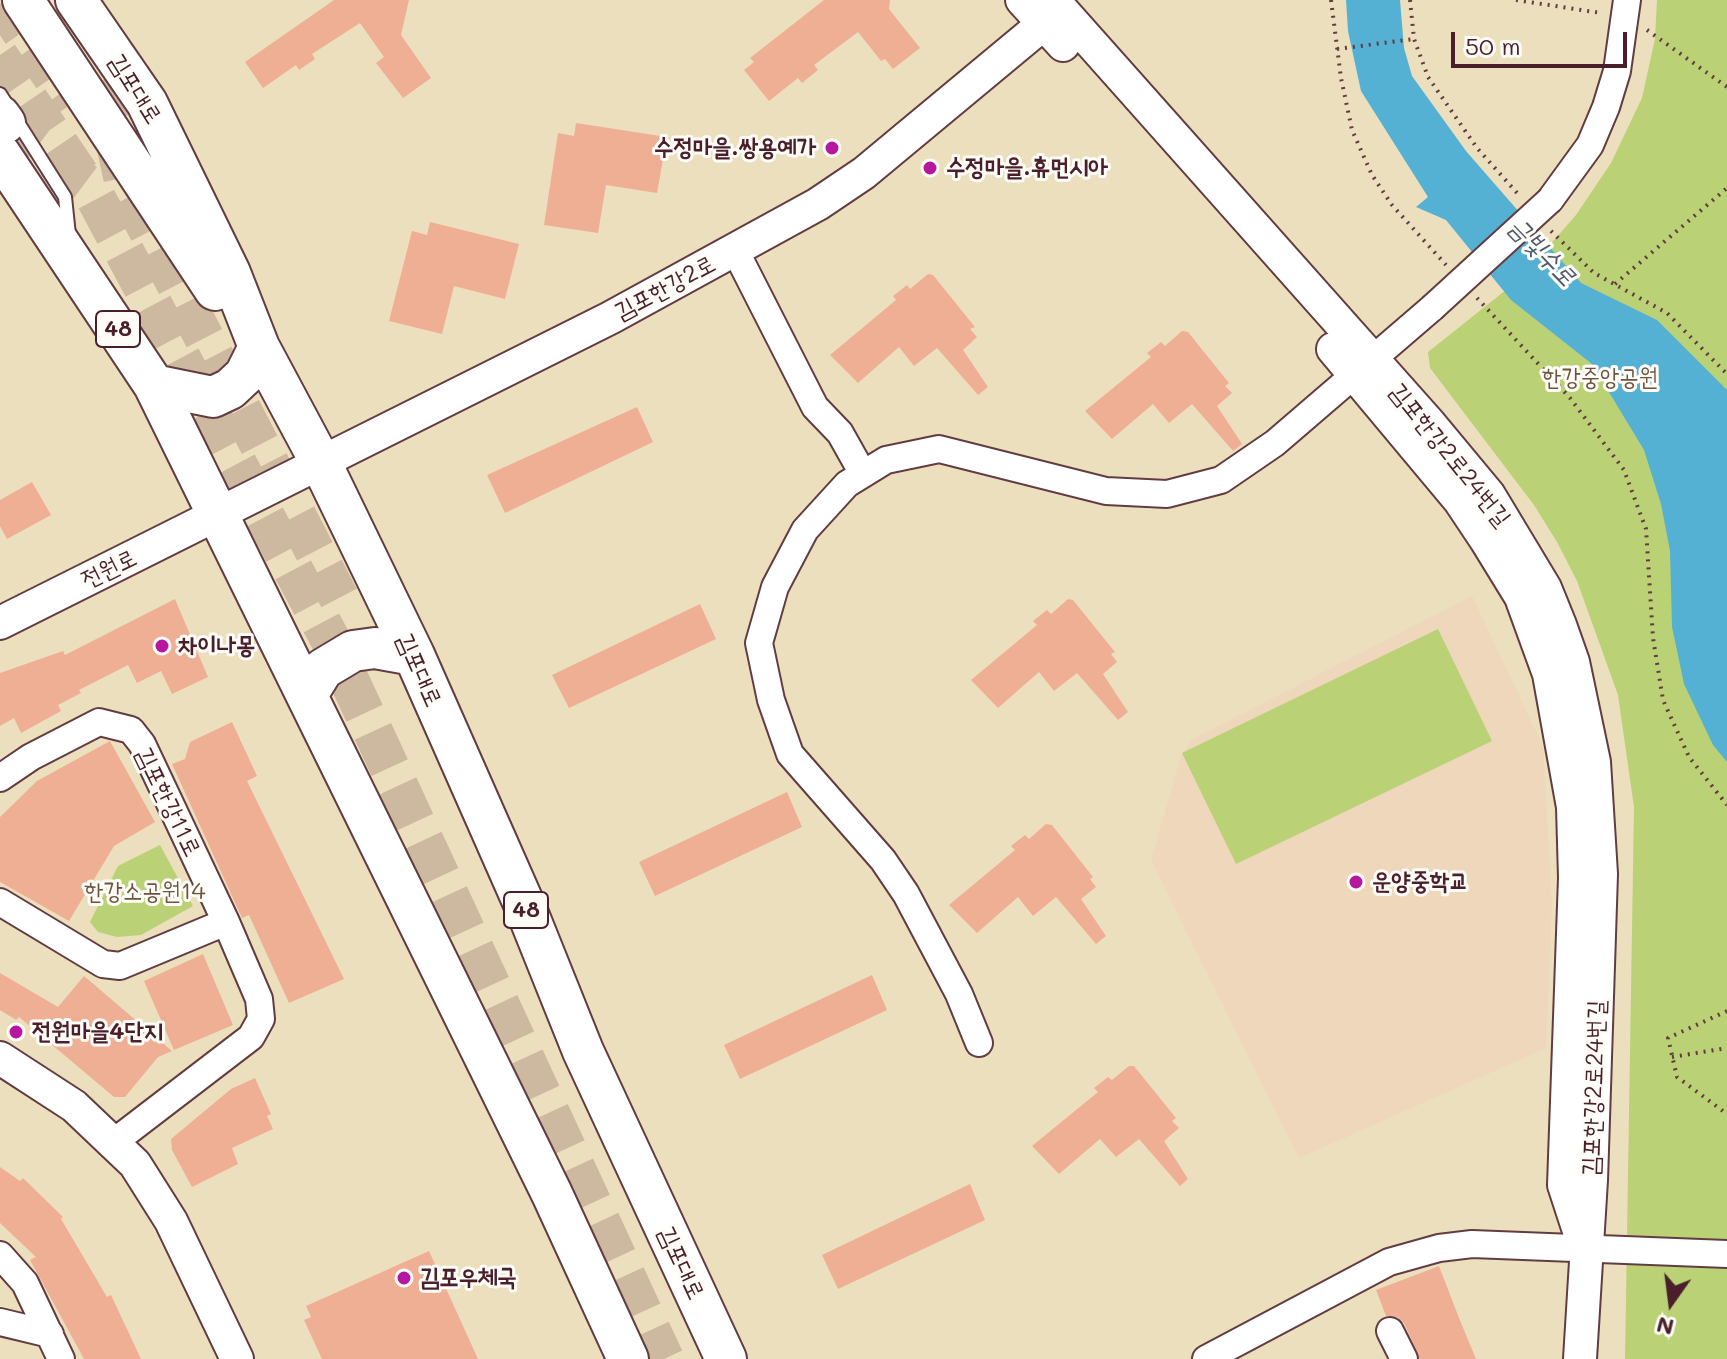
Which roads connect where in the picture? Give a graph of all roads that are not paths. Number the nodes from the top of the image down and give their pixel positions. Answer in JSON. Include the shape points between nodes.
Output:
{"nodes":[{"id":1,"x":23,"y":0,"type":"edge"},
{"id":2,"x":45,"y":0,"type":"edge"},
{"id":3,"x":76,"y":0,"type":"edge"},
{"id":4,"x":1627,"y":0,"type":"edge"},
{"id":5,"x":1050,"y":7,"type":"edge"},
{"id":6,"x":102,"y":80,"type":"tunnel mouth"},
{"id":7,"x":1,"y":122,"type":"edge"},
{"id":8,"x":735,"y":250,"type":"junction"},
{"id":9,"x":66,"y":251,"type":"junction"},
{"id":10,"x":259,"y":347,"type":"junction"},
{"id":11,"x":1364,"y":369,"type":"junction"},
{"id":12,"x":154,"y":385,"type":"junction"},
{"id":13,"x":321,"y":463,"type":"junction"},
{"id":14,"x":863,"y":474,"type":"junction"},
{"id":15,"x":218,"y":515,"type":"junction"},
{"id":16,"x":0,"y":623,"type":"edge"},
{"id":17,"x":414,"y":655,"type":"junction"},
{"id":18,"x":307,"y":695,"type":"junction"},
{"id":19,"x":0,"y":778,"type":"edge"},
{"id":20,"x":0,"y":902,"type":"edge"},
{"id":21,"x":226,"y":922,"type":"junction"},
{"id":22,"x":979,"y":1043,"type":"dead end"},
{"id":23,"x":0,"y":1058,"type":"edge"},
{"id":24,"x":114,"y":1142,"type":"junction"},
{"id":25,"x":1585,"y":1247,"type":"junction"},
{"id":26,"x":1727,"y":1254,"type":"edge"},
{"id":27,"x":0,"y":1255,"type":"edge"},
{"id":28,"x":0,"y":1322,"type":"edge"},
{"id":29,"x":1390,"y":1331,"type":"dead end"},
{"id":30,"x":50,"y":1334,"type":"junction"},
{"id":31,"x":1240,"y":1352,"type":"edge"},
{"id":32,"x":61,"y":1359,"type":"edge"},
{"id":33,"x":237,"y":1359,"type":"edge"},
{"id":34,"x":628,"y":1359,"type":"edge"},
{"id":35,"x":726,"y":1359,"type":"edge"},
{"id":36,"x":1206,"y":1359,"type":"edge"},
{"id":37,"x":1404,"y":1359,"type":"edge"},
{"id":38,"x":1580,"y":1359,"type":"edge"}],
"edges":[{"from":1,"to":10,"type":"main road","via":[[221,299]]},
{"from":2,"to":6,"type":"main road"},
{"from":3,"to":10,"type":"main road","name":"김포대로","via":[[147,103],[230,273]]},
{"from":4,"to":11,"type":"street","bridge":true,"via":[[1617,71],[1590,145],[1550,200]]},
{"from":5,"to":8,"type":"street","name":"김포한강2로","via":[[864,173]]},
{"from":5,"to":11,"type":"street","name":"김포한강2로24번길"},
{"from":7,"to":9,"type":"main road","number":"48"},
{"from":7,"to":9,"type":"lane","via":[[65,197],[70,230]]},
{"from":8,"to":13,"type":"street","name":"김포한강2로"},
{"from":8,"to":14,"type":"street","via":[[815,407],[840,433]]},
{"from":9,"to":12,"type":"main road","number":"48"},
{"from":10,"to":12,"type":"main road","via":[[245,375],[213,397]]},
{"from":10,"to":13,"type":"main road","name":"김포대로","number":"48"},
{"from":11,"to":14,"type":"street","via":[[1221,480],[1167,494],[1106,491],[939,449],[886,460]]},
{"from":11,"to":25,"type":"street","name":"김포한강2로24번길","via":[[1489,495],[1545,588],[1573,662],[1594,762],[1601,874]]},
{"from":12,"to":15,"type":"main road","number":"48"},
{"from":13,"to":15,"type":"street","name":"김포한강2로"},
{"from":13,"to":17,"type":"main road","name":"김포대로","number":"48"},
{"from":14,"to":22,"type":"street","via":[[805,530],[775,587],[759,643],[765,673],[790,754],[891,871],[959,994]]},
{"from":15,"to":16,"type":"street","name":"전원로"},
{"from":15,"to":18,"type":"main road","number":"48"},
{"from":17,"to":18,"type":"main road","via":[[375,648],[353,651],[323,669]]},
{"from":17,"to":35,"type":"main road","name":"김포대로","number":"48","via":[[583,1051]]},
{"from":18,"to":34,"type":"main road","number":"48"},
{"from":19,"to":21,"type":"street","name":"김포한강11로","via":[[99,722],[131,730]]},
{"from":20,"to":21,"type":"street","via":[[103,964],[120,966]]},
{"from":21,"to":24,"type":"street","name":"김포한강11로","via":[[259,999],[261,1019],[251,1037]]},
{"from":23,"to":24,"type":"street","via":[[74,1106]]},
{"from":24,"to":33,"type":"street","via":[[135,1164],[171,1221]]},
{"from":25,"to":26,"type":"street"},
{"from":25,"to":31,"type":"street","via":[[1472,1244],[1411,1255],[1389,1262]]},
{"from":25,"to":38,"type":"street","name":"김포한강2로24번길"},
{"from":27,"to":30,"type":"street","via":[[25,1283]]},
{"from":28,"to":30,"type":"street"},
{"from":29,"to":37,"type":"street"},
{"from":30,"to":32,"type":"street"},
{"from":31,"to":36,"type":"street"}]}
